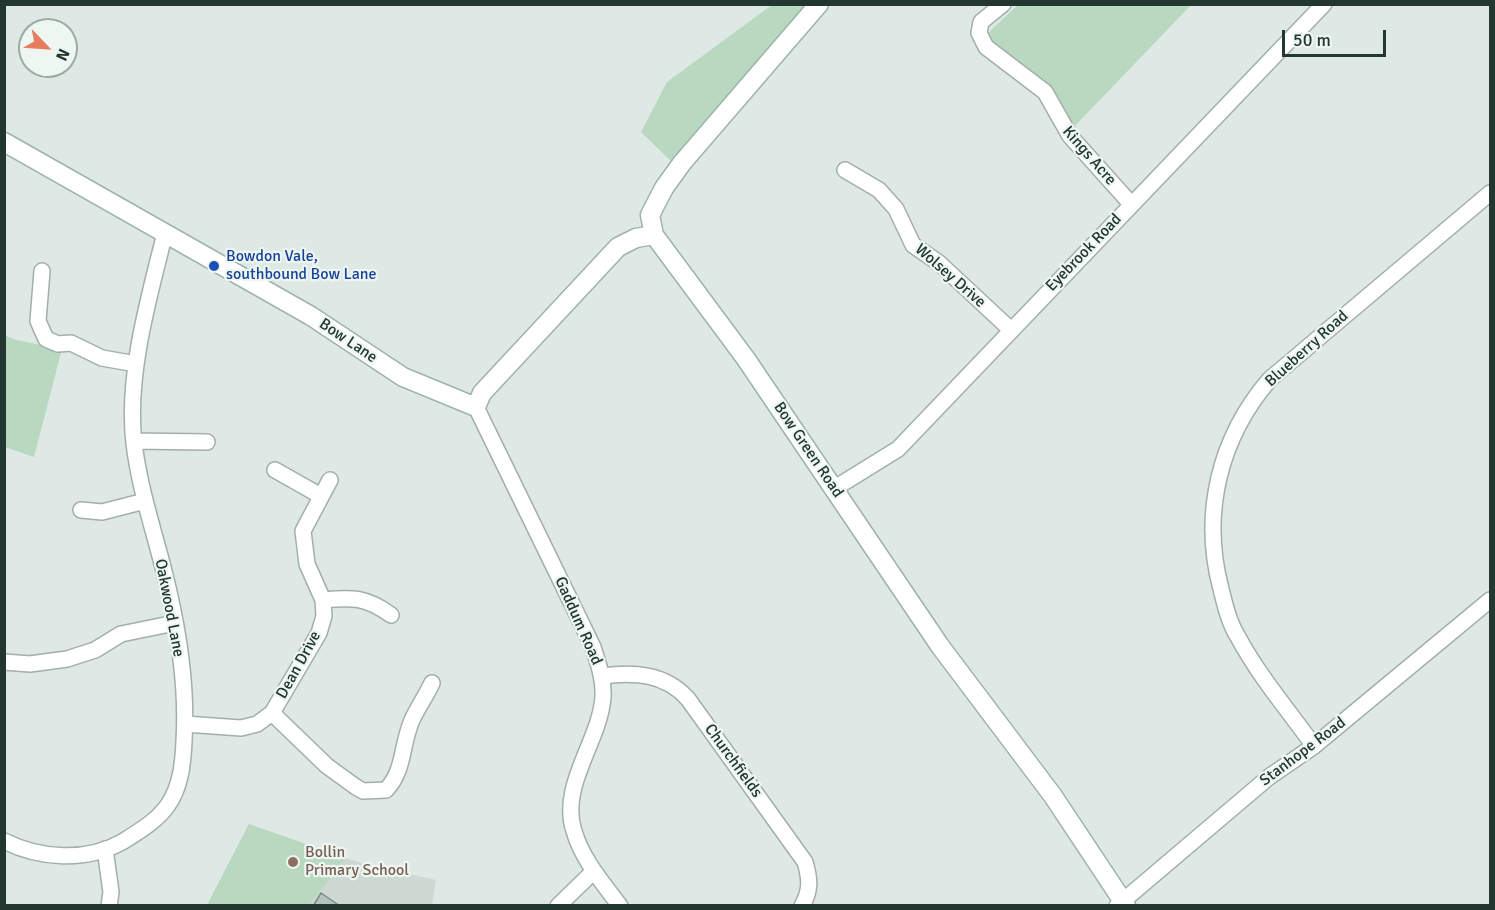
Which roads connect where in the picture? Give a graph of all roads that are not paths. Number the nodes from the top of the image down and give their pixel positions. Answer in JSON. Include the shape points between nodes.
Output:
{"nodes":[{"id":1,"x":819,"y":4,"type":"edge"},
{"id":2,"x":1003,"y":4,"type":"edge"},
{"id":3,"x":1324,"y":4,"type":"edge"},
{"id":4,"x":4,"y":142,"type":"edge"},
{"id":5,"x":845,"y":170,"type":"dead end"},
{"id":6,"x":1491,"y":193,"type":"edge"},
{"id":7,"x":1131,"y":204,"type":"junction"},
{"id":8,"x":165,"y":233,"type":"junction"},
{"id":9,"x":654,"y":235,"type":"junction"},
{"id":10,"x":42,"y":272,"type":"dead end"},
{"id":11,"x":1011,"y":330,"type":"junction"},
{"id":12,"x":136,"y":364,"type":"junction"},
{"id":13,"x":476,"y":407,"type":"junction"},
{"id":14,"x":134,"y":441,"type":"junction"},
{"id":15,"x":207,"y":442,"type":"dead end"},
{"id":16,"x":275,"y":470,"type":"dead end"},
{"id":17,"x":330,"y":480,"type":"dead end"},
{"id":18,"x":834,"y":488,"type":"junction"},
{"id":19,"x":321,"y":496,"type":"junction"},
{"id":20,"x":145,"y":501,"type":"junction"},
{"id":21,"x":81,"y":510,"type":"dead end"},
{"id":22,"x":323,"y":600,"type":"junction"},
{"id":23,"x":1491,"y":600,"type":"edge"},
{"id":24,"x":391,"y":615,"type":"dead end"},
{"id":25,"x":175,"y":623,"type":"junction"},
{"id":26,"x":4,"y":662,"type":"edge"},
{"id":27,"x":602,"y":676,"type":"junction"},
{"id":28,"x":432,"y":683,"type":"dead end"},
{"id":29,"x":272,"y":713,"type":"junction"},
{"id":30,"x":185,"y":724,"type":"junction"},
{"id":31,"x":1314,"y":746,"type":"junction"},
{"id":32,"x":4,"y":841,"type":"edge"},
{"id":33,"x":105,"y":849,"type":"junction"},
{"id":34,"x":594,"y":871,"type":"junction"},
{"id":35,"x":1122,"y":904,"type":"edge"},
{"id":36,"x":109,"y":906,"type":"edge"},
{"id":37,"x":558,"y":906,"type":"edge"},
{"id":38,"x":620,"y":906,"type":"edge"},
{"id":39,"x":802,"y":906,"type":"edge"}],
"edges":[{"from":1,"to":9,"type":"main road","via":[[664,188],[650,215]]},
{"from":2,"to":7,"type":"street","name":"Kings Acre","via":[[981,22],[980,33],[986,47],[1045,92],[1070,136]]},
{"from":3,"to":7,"type":"street","name":"Eyebrook Road"},
{"from":4,"to":8,"type":"main road","name":"Bow Lane"},
{"from":5,"to":11,"type":"street","name":"Wolsey Drive","via":[[879,190],[896,209],[913,245],[939,263]]},
{"from":6,"to":31,"type":"street","name":"Blueberry Road","via":[[1270,379],[1253,398],[1223,459],[1215,492],[1213,552],[1226,608],[1236,635]]},
{"from":7,"to":11,"type":"street","name":"Eyebrook Road"},
{"from":8,"to":12,"type":"street","name":"Oakwood Lane"},
{"from":8,"to":13,"type":"main road","name":"Bow Lane","via":[[311,316],[403,377]]},
{"from":9,"to":13,"type":"main road","via":[[618,247],[482,393]]},
{"from":9,"to":18,"type":"main road","name":"Bow Green Road","via":[[746,359]]},
{"from":10,"to":12,"type":"street","via":[[38,321],[46,339],[71,344],[102,358]]},
{"from":11,"to":18,"type":"street","name":"Eyebrook Road","via":[[898,449]]},
{"from":12,"to":14,"type":"street","name":"Oakwood Lane"},
{"from":13,"to":27,"type":"street","name":"Gaddum Road","via":[[592,647]]},
{"from":14,"to":15,"type":"street"},
{"from":14,"to":20,"type":"street","name":"Oakwood Lane"},
{"from":16,"to":19,"type":"street"},
{"from":17,"to":19,"type":"street","name":"Dean Drive"},
{"from":18,"to":35,"type":"main road","name":"Bow Green Road","via":[[934,637],[1053,795]]},
{"from":19,"to":22,"type":"street","name":"Dean Drive","via":[[303,531],[308,564]]},
{"from":20,"to":21,"type":"street","via":[[102,512]]},
{"from":20,"to":25,"type":"street","name":"Oakwood Lane"},
{"from":22,"to":24,"type":"street","via":[[354,597]]},
{"from":22,"to":29,"type":"street","name":"Dean Drive","via":[[319,633]]},
{"from":23,"to":31,"type":"street","name":"Stanhope Road"},
{"from":25,"to":26,"type":"street","via":[[121,634],[94,650],[67,659],[30,664]]},
{"from":25,"to":30,"type":"street","name":"Oakwood Lane"},
{"from":27,"to":34,"type":"street","name":"Gaddum Road","via":[[600,716],[571,801],[573,830]]},
{"from":27,"to":39,"type":"street","name":"Churchfields","via":[[633,672],[650,676],[678,688],[688,699],[805,862],[810,877],[809,893]]},
{"from":28,"to":29,"type":"street","via":[[412,720],[397,778],[386,790],[363,791],[356,787],[327,766]]},
{"from":29,"to":30,"type":"street","name":"Dean Drive","via":[[257,724],[241,728]]},
{"from":30,"to":33,"type":"street","name":"Oakwood Lane","via":[[183,766],[167,806],[152,822]]},
{"from":31,"to":35,"type":"street","name":"Stanhope Road","via":[[1269,777]]},
{"from":32,"to":33,"type":"street","name":"Oakwood Lane","via":[[30,853],[55,856]]},
{"from":33,"to":36,"type":"street"},
{"from":34,"to":37,"type":"street"},
{"from":34,"to":38,"type":"street","name":"Gaddum Road"}]}
